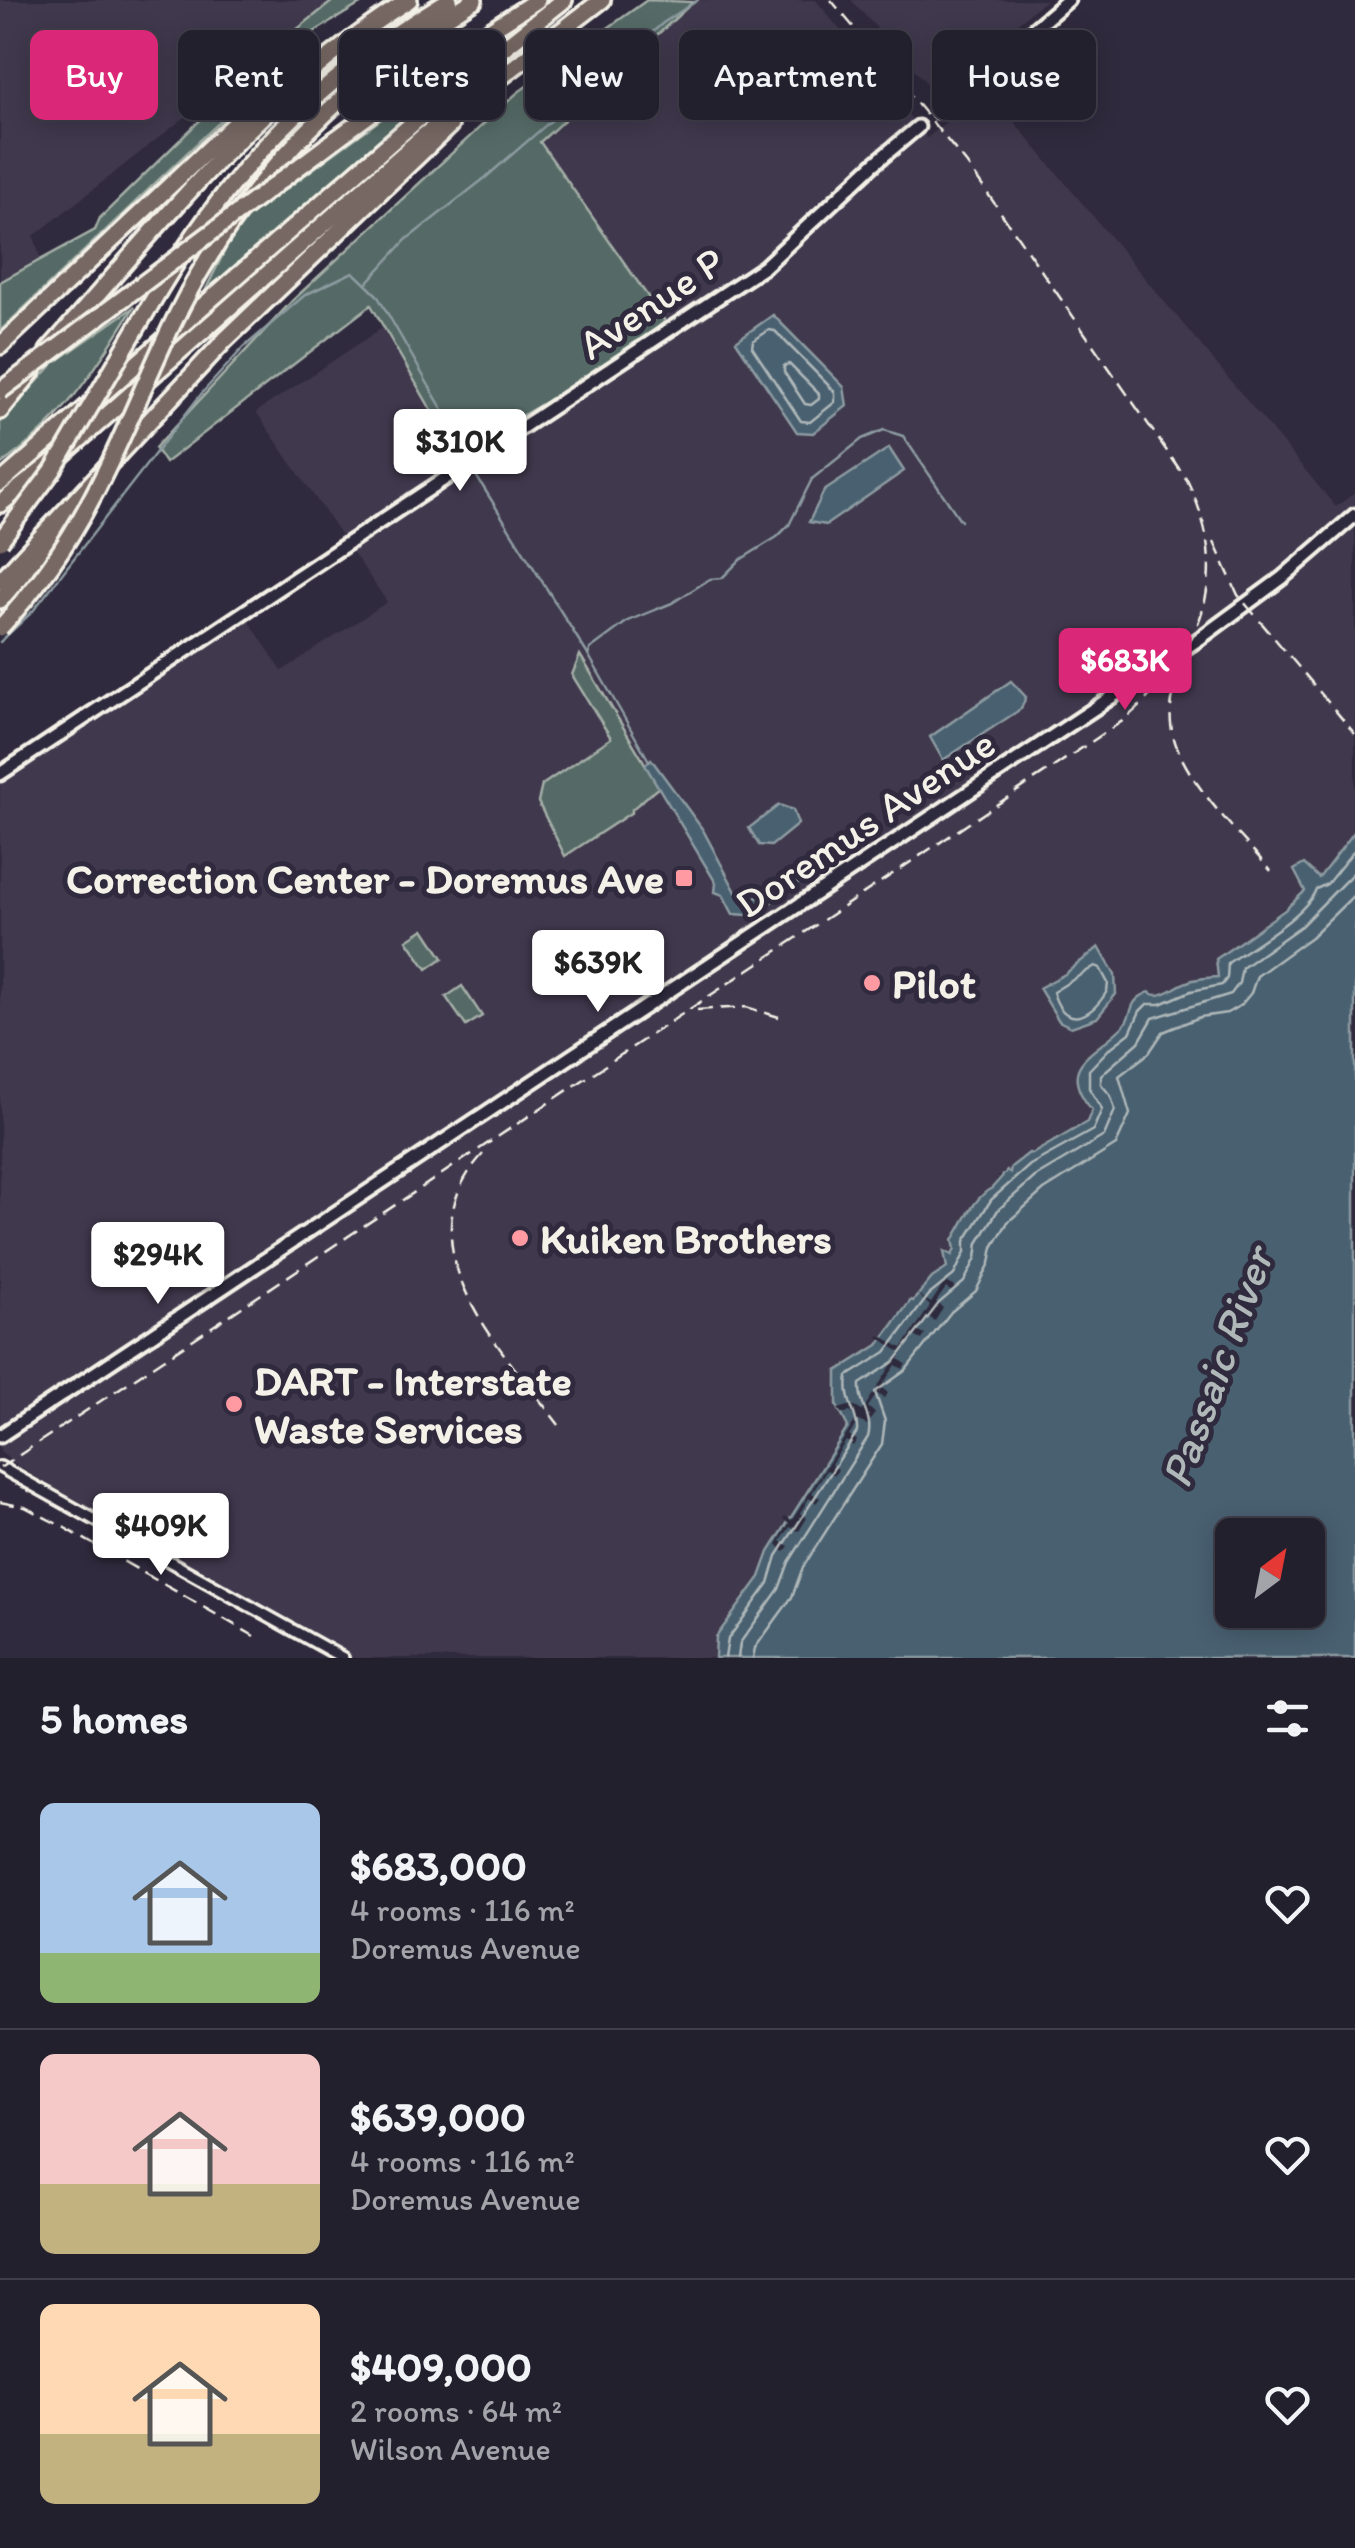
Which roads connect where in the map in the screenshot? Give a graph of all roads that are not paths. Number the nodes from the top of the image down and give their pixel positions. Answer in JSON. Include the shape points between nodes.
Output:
{"nodes":[{"id":1,"x":409,"y":0,"type":"edge"},
{"id":2,"x":449,"y":0,"type":"edge"},
{"id":3,"x":474,"y":0,"type":"edge"},
{"id":4,"x":537,"y":0,"type":"edge"},
{"id":5,"x":564,"y":0,"type":"edge"},
{"id":6,"x":602,"y":0,"type":"edge"},
{"id":7,"x":1068,"y":0,"type":"edge"},
{"id":8,"x":364,"y":30,"type":"edge"},
{"id":9,"x":1033,"y":30,"type":"edge"},
{"id":10,"x":339,"y":46,"type":"edge"},
{"id":11,"x":339,"y":48,"type":"edge"},
{"id":12,"x":505,"y":76,"type":"edge"},
{"id":13,"x":446,"y":120,"type":"edge"},
{"id":14,"x":455,"y":120,"type":"edge"},
{"id":15,"x":918,"y":127,"type":"dead end"},
{"id":16,"x":0,"y":346,"type":"edge"},
{"id":17,"x":44,"y":354,"type":"junction"},
{"id":18,"x":185,"y":382,"type":"junction"},
{"id":19,"x":0,"y":394,"type":"edge"},
{"id":20,"x":0,"y":411,"type":"edge"},
{"id":21,"x":0,"y":483,"type":"edge"},
{"id":22,"x":0,"y":504,"type":"edge"},
{"id":23,"x":1355,"y":514,"type":"edge"},
{"id":24,"x":0,"y":542,"type":"edge"},
{"id":25,"x":0,"y":581,"type":"edge"},
{"id":26,"x":0,"y":600,"type":"edge"},
{"id":27,"x":0,"y":628,"type":"edge"},
{"id":28,"x":0,"y":774,"type":"edge"},
{"id":29,"x":0,"y":1436,"type":"edge"},
{"id":30,"x":0,"y":1468,"type":"edge"},
{"id":31,"x":344,"y":1658,"type":"edge"}],
"edges":[{"from":1,"to":8,"type":"highway"},
{"from":2,"to":24,"type":"highway","bridge":true,"via":[[353,64],[281,126],[210,210],[63,454]]},
{"from":3,"to":27,"type":"highway","bridge":true,"via":[[393,54],[322,114],[262,180],[172,323],[79,523]]},
{"from":4,"to":19,"type":"highway","bridge":true,"via":[[336,139]]},
{"from":5,"to":21,"type":"highway","via":[[459,83]]},
{"from":6,"to":12,"type":"highway"},
{"from":7,"to":9,"type":"main road"},
{"from":10,"to":16,"type":"highway","via":[[288,75]]},
{"from":11,"to":17,"type":"highway","via":[[250,126]]},
{"from":13,"to":22,"type":"highway"},
{"from":14,"to":18,"type":"highway"},
{"from":15,"to":28,"type":"main road","name":"Avenue P","via":[[764,267]]},
{"from":17,"to":19,"type":"highway"},
{"from":17,"to":20,"type":"highway"},
{"from":18,"to":25,"type":"highway"},
{"from":18,"to":26,"type":"highway","via":[[157,424]]},
{"from":23,"to":29,"type":"main road","name":"Doremus Avenue","via":[[1211,631]]},
{"from":30,"to":31,"type":"street"}]}
